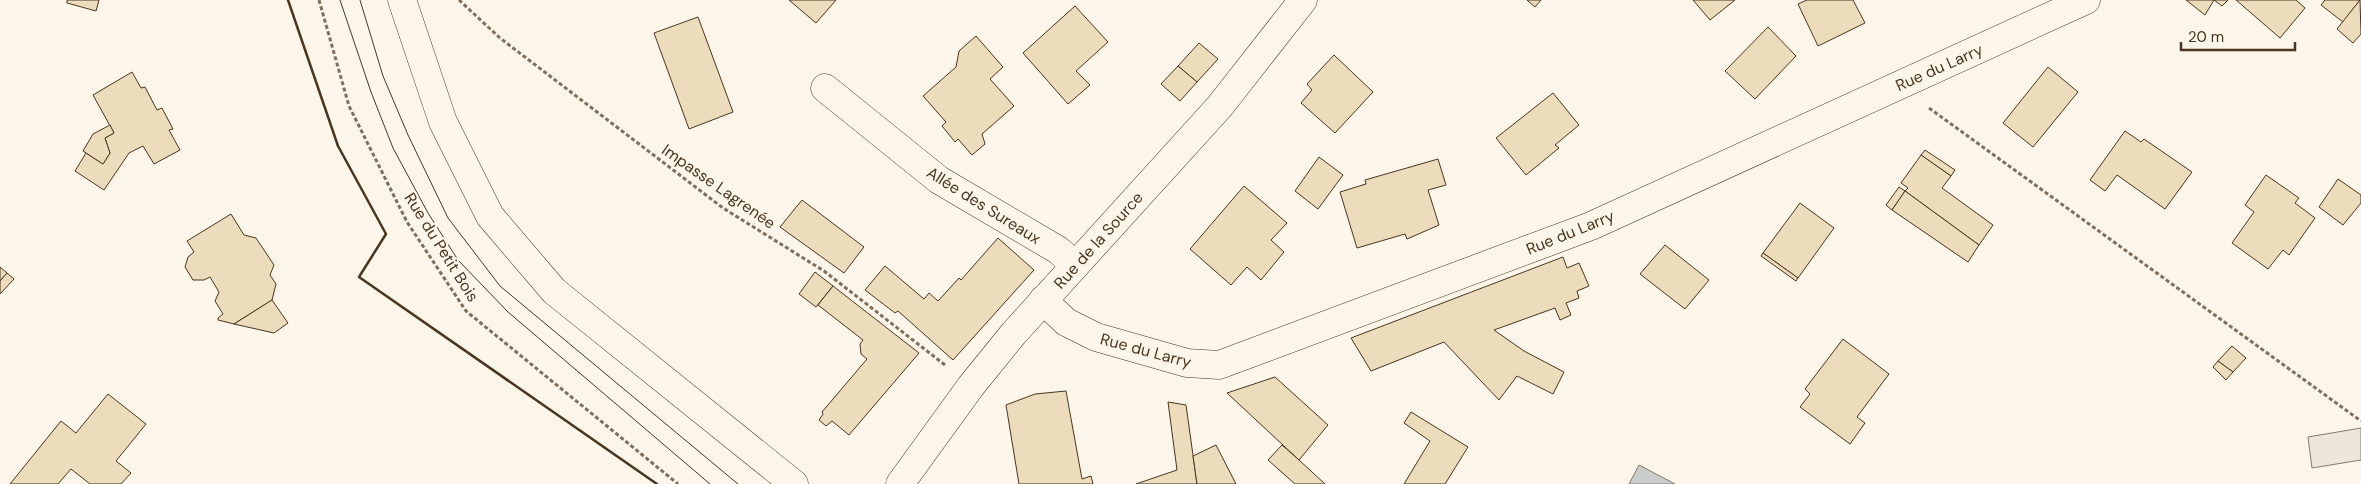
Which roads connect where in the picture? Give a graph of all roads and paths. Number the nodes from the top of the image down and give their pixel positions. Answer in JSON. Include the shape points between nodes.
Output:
{"nodes":[{"id":1,"x":319,"y":0,"type":"edge"},
{"id":2,"x":402,"y":0,"type":"edge"},
{"id":3,"x":459,"y":0,"type":"edge"},
{"id":4,"x":1303,"y":0,"type":"edge"},
{"id":5,"x":2086,"y":0,"type":"edge"},
{"id":6,"x":1898,"y":85,"type":"junction"},
{"id":7,"x":825,"y":88,"type":"dead end"},
{"id":8,"x":1075,"y":265,"type":"junction"},
{"id":9,"x":1043,"y":300,"type":"junction"},
{"id":10,"x":971,"y":386,"type":"junction"},
{"id":11,"x":2361,"y":421,"type":"edge"},
{"id":12,"x":678,"y":484,"type":"edge"},
{"id":13,"x":794,"y":484,"type":"edge"},
{"id":14,"x":900,"y":484,"type":"edge"}],
"edges":[{"from":1,"to":12,"type":"path","name":"Rue du Petit Bois","via":[[348,106],[407,222],[466,311]]},
{"from":2,"to":13,"type":"street","via":[[442,122],[490,216],[554,291]]},
{"from":3,"to":10,"type":"path","name":"Impasse Lagrenée","via":[[500,38],[723,208],[824,271]]},
{"from":4,"to":8,"type":"street","name":"Rue de la Source","via":[[1220,106]]},
{"from":5,"to":6,"type":"street","name":"Rue du Larry"},
{"from":6,"to":9,"type":"street","name":"Rue du Larry","via":[[1591,226],[1219,365],[1188,363],[1096,337],[1066,322]]},
{"from":6,"to":11,"type":"path"},
{"from":7,"to":8,"type":"street","name":"Allée des Sureaux","via":[[939,180],[1058,250]]},
{"from":8,"to":9,"type":"street","name":"Rue de la Source"},
{"from":9,"to":10,"type":"street","name":"Rue de la Source"},
{"from":10,"to":14,"type":"street","name":"Rue de la Source"}]}
